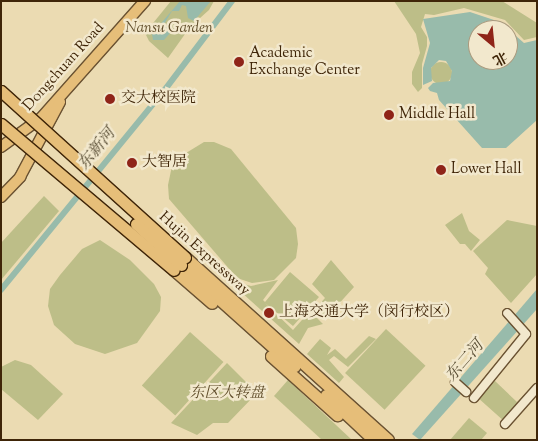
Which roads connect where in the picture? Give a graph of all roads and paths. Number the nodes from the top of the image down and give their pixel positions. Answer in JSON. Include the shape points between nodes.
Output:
{"nodes":[{"id":1,"x":144,"y":1,"type":"edge"},
{"id":2,"x":69,"y":86,"type":"junction"},
{"id":3,"x":1,"y":91,"type":"edge"},
{"id":4,"x":1,"y":98,"type":"edge"},
{"id":5,"x":1,"y":124,"type":"edge"},
{"id":6,"x":1,"y":147,"type":"edge"},
{"id":7,"x":1,"y":197,"type":"edge"},
{"id":8,"x":180,"y":264,"type":"junction"},
{"id":9,"x":508,"y":315,"type":"dead end"},
{"id":10,"x":455,"y":382,"type":"dead end"},
{"id":11,"x":537,"y":388,"type":"edge"},
{"id":12,"x":466,"y":392,"type":"dead end"},
{"id":13,"x":474,"y":398,"type":"dead end"},
{"id":14,"x":505,"y":424,"type":"dead end"},
{"id":15,"x":364,"y":440,"type":"edge"},
{"id":16,"x":374,"y":440,"type":"edge"},
{"id":17,"x":388,"y":440,"type":"edge"}],
"edges":[{"from":1,"to":2,"type":"main road","name":"Dongchuan Road"},
{"from":2,"to":6,"type":"main road","name":"Dongchuan Road","via":[[41,118]]},
{"from":2,"to":7,"type":"main road","via":[[20,177]]},
{"from":3,"to":8,"type":"highway","name":"Hujin Expressway","bridge":true},
{"from":4,"to":8,"type":"highway","name":"Hujin Expressway","bridge":true},
{"from":5,"to":8,"type":"highway","name":"Hujin Expressway","bridge":true},
{"from":8,"to":15,"type":"highway","name":"Hujin Expressway"},
{"from":8,"to":16,"type":"highway","name":"Hujin Expressway"},
{"from":8,"to":17,"type":"highway","name":"Hujin Expressway"},
{"from":9,"to":13,"type":"street","via":[[524,332]]},
{"from":10,"to":12,"type":"street"},
{"from":11,"to":14,"type":"street"}]}
